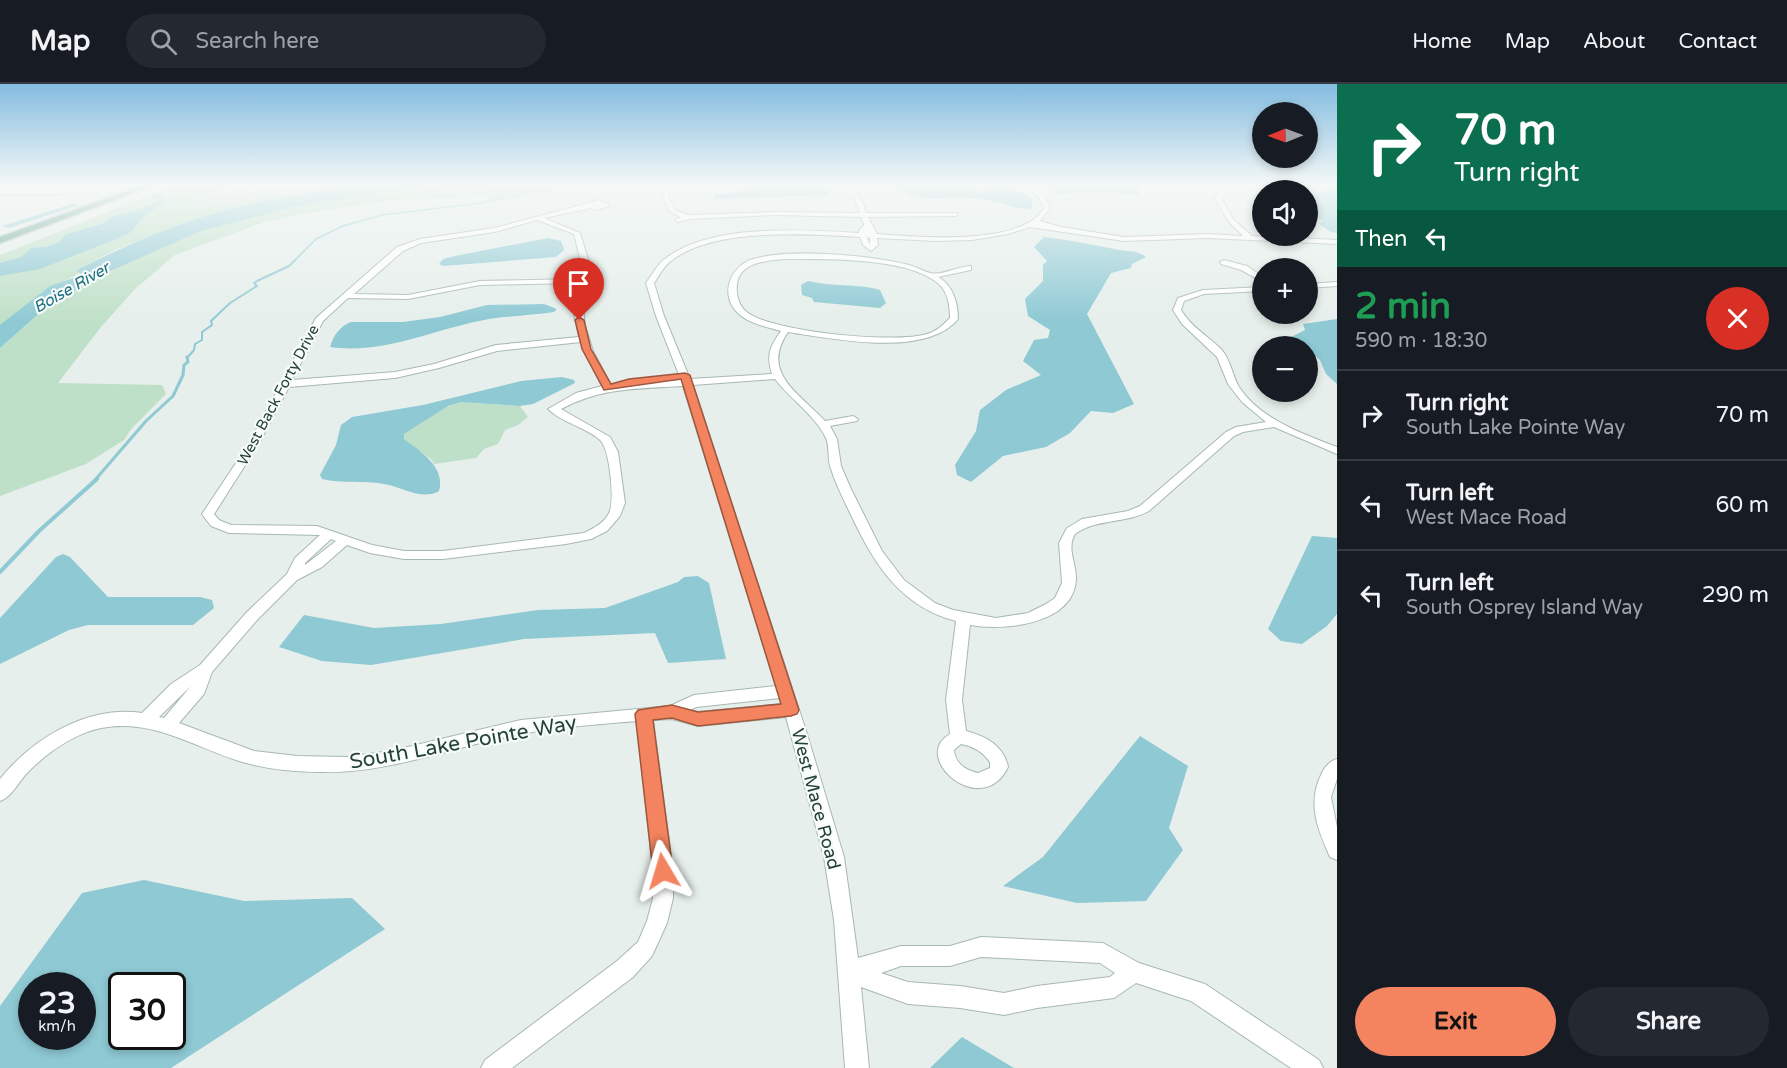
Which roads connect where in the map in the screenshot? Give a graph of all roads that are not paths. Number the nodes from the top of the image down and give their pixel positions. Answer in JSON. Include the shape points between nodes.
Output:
{"nodes":[{"id":1,"x":28,"y":230,"type":"edge"},
{"id":2,"x":495,"y":230,"type":"edge"},
{"id":3,"x":569,"y":230,"type":"edge"},
{"id":4,"x":862,"y":230,"type":"edge"},
{"id":5,"x":872,"y":230,"type":"edge"},
{"id":6,"x":1014,"y":230,"type":"edge"},
{"id":7,"x":1067,"y":230,"type":"edge"},
{"id":8,"x":1241,"y":230,"type":"edge"},
{"id":9,"x":862,"y":236,"type":"junction"},
{"id":10,"x":1318,"y":236,"type":"edge"},
{"id":11,"x":874,"y":237,"type":"junction"},
{"id":12,"x":1250,"y":238,"type":"junction"},
{"id":13,"x":0,"y":240,"type":"edge"},
{"id":14,"x":1327,"y":242,"type":"junction"},
{"id":15,"x":1337,"y":242,"type":"edge"},
{"id":16,"x":871,"y":249,"type":"junction"},
{"id":17,"x":1337,"y":249,"type":"edge"},
{"id":18,"x":873,"y":262,"type":"junction"},
{"id":19,"x":1224,"y":262,"type":"dead end"},
{"id":20,"x":968,"y":268,"type":"dead end"},
{"id":21,"x":1252,"y":273,"type":"edge"},
{"id":22,"x":931,"y":276,"type":"junction"},
{"id":23,"x":579,"y":281,"type":"junction"},
{"id":24,"x":1337,"y":284,"type":"edge"},
{"id":25,"x":1318,"y":285,"type":"edge"},
{"id":26,"x":1252,"y":290,"type":"edge"},
{"id":27,"x":346,"y":296,"type":"junction"},
{"id":28,"x":786,"y":329,"type":"junction"},
{"id":29,"x":582,"y":339,"type":"junction"},
{"id":30,"x":776,"y":372,"type":"junction"},
{"id":31,"x":686,"y":379,"type":"junction"},
{"id":32,"x":284,"y":384,"type":"junction"},
{"id":33,"x":612,"y":387,"type":"junction"},
{"id":34,"x":853,"y":419,"type":"dead end"},
{"id":35,"x":1277,"y":423,"type":"junction"},
{"id":36,"x":824,"y":424,"type":"junction"},
{"id":37,"x":1337,"y":451,"type":"edge"},
{"id":38,"x":329,"y":534,"type":"junction"},
{"id":39,"x":345,"y":540,"type":"junction"},
{"id":40,"x":292,"y":577,"type":"junction"},
{"id":41,"x":964,"y":618,"type":"junction"},
{"id":42,"x":205,"y":669,"type":"junction"},
{"id":43,"x":785,"y":691,"type":"junction"},
{"id":44,"x":791,"y":710,"type":"junction"},
{"id":45,"x":672,"y":712,"type":"junction"},
{"id":46,"x":644,"y":714,"type":"junction"},
{"id":47,"x":147,"y":719,"type":"junction"},
{"id":48,"x":167,"y":726,"type":"junction"},
{"id":49,"x":960,"y":737,"type":"dead end"},
{"id":50,"x":1337,"y":766,"type":"edge"},
{"id":51,"x":0,"y":793,"type":"edge"},
{"id":52,"x":1337,"y":851,"type":"edge"},
{"id":53,"x":848,"y":972,"type":"junction"},
{"id":54,"x":1134,"y":972,"type":"junction"},
{"id":55,"x":494,"y":1068,"type":"edge"},
{"id":56,"x":857,"y":1068,"type":"edge"},
{"id":57,"x":1311,"y":1068,"type":"edge"}],
"edges":[{"from":1,"to":13,"type":"main road"},
{"from":2,"to":27,"type":"street","name":"West Back Forty Drive","via":[[420,241],[400,249]]},
{"from":3,"to":23,"type":"street","via":[[577,233],[586,266]]},
{"from":4,"to":9,"type":"street"},
{"from":5,"to":11,"type":"street"},
{"from":6,"to":11,"type":"street","via":[[970,238]]},
{"from":7,"to":12,"type":"street","via":[[1124,239]]},
{"from":8,"to":12,"type":"street"},
{"from":9,"to":11,"type":"street"},
{"from":9,"to":16,"type":"street"},
{"from":9,"to":31,"type":"street","name":"West Mace Road","via":[[731,236],[687,247],[669,256],[650,283]]},
{"from":10,"to":14,"type":"street"},
{"from":11,"to":16,"type":"street"},
{"from":12,"to":14,"type":"street"},
{"from":14,"to":15,"type":"street"},
{"from":14,"to":17,"type":"street"},
{"from":16,"to":18,"type":"street"},
{"from":18,"to":22,"type":"street","via":[[904,266]]},
{"from":18,"to":28,"type":"street","via":[[785,257],[755,262],[738,270],[732,281],[735,305],[759,321]]},
{"from":19,"to":21,"type":"street"},
{"from":20,"to":22,"type":"street"},
{"from":22,"to":28,"type":"street","via":[[947,288],[955,313],[951,324],[937,333],[886,340]]},
{"from":23,"to":27,"type":"street","via":[[480,283],[408,297]]},
{"from":23,"to":29,"type":"street"},
{"from":24,"to":25,"type":"street"},
{"from":26,"to":35,"type":"street","via":[[1194,294],[1181,300],[1177,310],[1222,357],[1241,395]]},
{"from":27,"to":32,"type":"street","name":"West Back Forty Drive","via":[[319,320]]},
{"from":28,"to":30,"type":"street","via":[[774,349]]},
{"from":29,"to":32,"type":"street","via":[[496,348],[395,375]]},
{"from":29,"to":33,"type":"street"},
{"from":30,"to":31,"type":"street"},
{"from":30,"to":36,"type":"street","via":[[788,391]]},
{"from":31,"to":33,"type":"street"},
{"from":31,"to":43,"type":"street","name":"West Mace Road"},
{"from":32,"to":38,"type":"street","name":"West Back Forty Drive","via":[[244,460],[211,506],[209,519],[230,529],[317,530]]},
{"from":33,"to":39,"type":"street","via":[[580,395],[553,409],[610,445],[619,503],[603,528],[566,540],[443,555],[404,555]]},
{"from":34,"to":36,"type":"street"},
{"from":35,"to":37,"type":"street"},
{"from":35,"to":41,"type":"street","via":[[1230,434],[1140,511],[1090,522],[1071,531],[1065,553],[1070,582],[1064,597],[1050,610],[998,624]]},
{"from":36,"to":41,"type":"street","via":[[833,441],[836,467],[875,554],[891,576],[921,602]]},
{"from":38,"to":39,"type":"street"},
{"from":38,"to":40,"type":"street","via":[[300,561]]},
{"from":39,"to":40,"type":"street","via":[[317,564]]},
{"from":40,"to":42,"type":"street"},
{"from":41,"to":49,"type":"street","via":[[954,700]]},
{"from":42,"to":47,"type":"street","via":[[177,688]]},
{"from":42,"to":48,"type":"street","via":[[198,690]]},
{"from":43,"to":44,"type":"street","name":"West Mace Road"},
{"from":43,"to":45,"type":"street","name":"South Lake Pointe Way","via":[[693,701]]},
{"from":44,"to":45,"type":"street","name":"South Lake Pointe Way","via":[[698,719]]},
{"from":44,"to":53,"type":"street","name":"West Mace Road","via":[[834,857]]},
{"from":45,"to":46,"type":"street","name":"South Lake Pointe Way"},
{"from":46,"to":48,"type":"street","name":"South Lake Pointe Way","via":[[500,731],[361,764],[321,765],[254,758]]},
{"from":46,"to":55,"type":"street","via":[[663,871],[663,898],[657,923],[645,949],[625,969]]},
{"from":47,"to":48,"type":"street","name":"South Lake Pointe Way"},
{"from":47,"to":51,"type":"street","name":"South Lake Pointe Way","via":[[115,719],[50,743]]},
{"from":50,"to":52,"type":"street","via":[[1323,784],[1322,812]]},
{"from":53,"to":54,"type":"street","via":[[902,956],[950,956],[981,947],[1103,952]]},
{"from":53,"to":54,"type":"street","via":[[908,993],[1004,1004],[1114,987]]},
{"from":53,"to":56,"type":"street","name":"West Mace Road"},
{"from":54,"to":57,"type":"street","via":[[1197,992]]}]}
